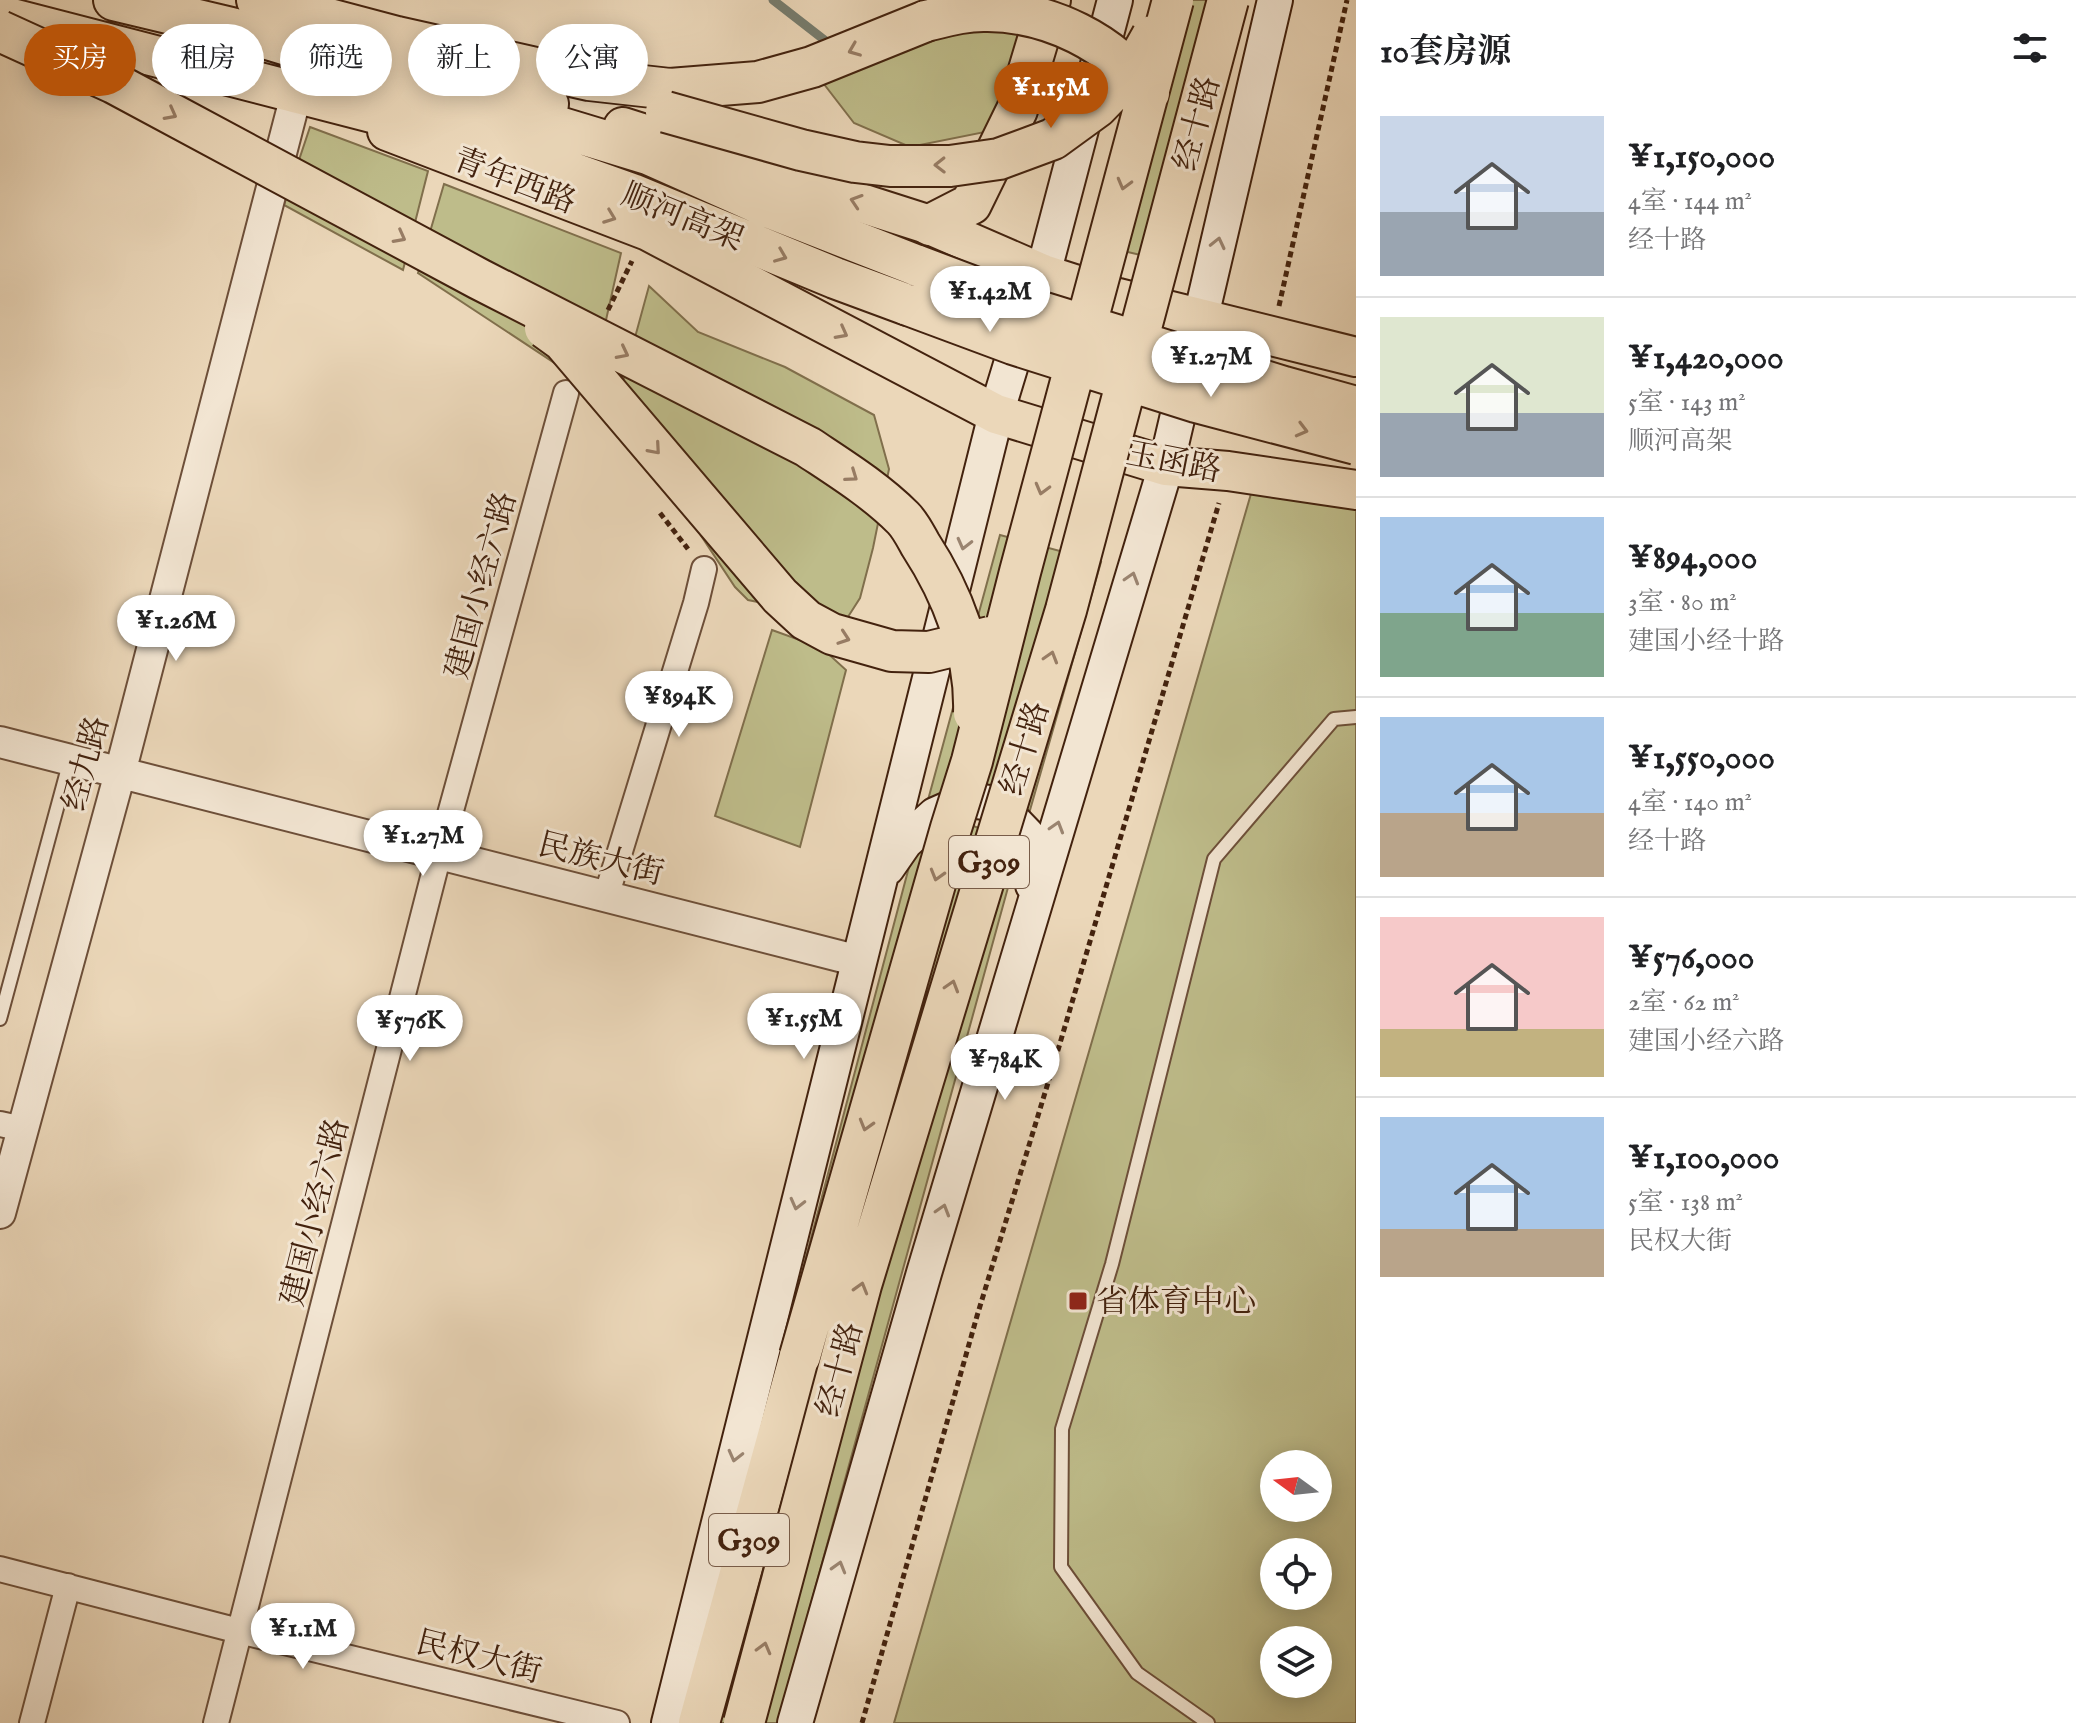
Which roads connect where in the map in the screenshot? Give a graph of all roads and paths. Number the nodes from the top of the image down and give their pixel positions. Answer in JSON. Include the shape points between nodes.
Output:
{"nodes":[{"id":1,"x":114,"y":0,"type":"edge"},
{"id":2,"x":191,"y":0,"type":"edge"},
{"id":3,"x":257,"y":0,"type":"edge"},
{"id":4,"x":1050,"y":0,"type":"edge"},
{"id":5,"x":1115,"y":0,"type":"edge"},
{"id":6,"x":1171,"y":0,"type":"edge"},
{"id":7,"x":1228,"y":0,"type":"edge"},
{"id":8,"x":1275,"y":0,"type":"edge"},
{"id":9,"x":1347,"y":0,"type":"edge"},
{"id":10,"x":0,"y":16,"type":"edge"},
{"id":11,"x":0,"y":34,"type":"edge"},
{"id":12,"x":397,"y":37,"type":"junction"},
{"id":13,"x":295,"y":99,"type":"junction"},
{"id":14,"x":930,"y":225,"type":"junction"},
{"id":15,"x":1043,"y":274,"type":"junction"},
{"id":16,"x":1156,"y":274,"type":"junction"},
{"id":17,"x":479,"y":279,"type":"junction"},
{"id":18,"x":1201,"y":319,"type":"junction"},
{"id":19,"x":1272,"y":336,"type":"junction"},
{"id":20,"x":1356,"y":357,"type":"edge"},
{"id":21,"x":566,"y":393,"type":"dead end"},
{"id":22,"x":1356,"y":407,"type":"edge"},
{"id":23,"x":996,"y":414,"type":"junction"},
{"id":24,"x":1356,"y":444,"type":"edge"},
{"id":25,"x":1166,"y":466,"type":"junction"},
{"id":26,"x":1228,"y":471,"type":"junction"},
{"id":27,"x":1356,"y":490,"type":"edge"},
{"id":28,"x":1086,"y":534,"type":"junction"},
{"id":29,"x":704,"y":569,"type":"dead end"},
{"id":30,"x":1356,"y":717,"type":"edge"},
{"id":31,"x":0,"y":742,"type":"edge"},
{"id":32,"x":70,"y":760,"type":"junction"},
{"id":33,"x":972,"y":761,"type":"junction"},
{"id":34,"x":120,"y":773,"type":"junction"},
{"id":35,"x":439,"y":854,"type":"junction"},
{"id":36,"x":880,"y":877,"type":"junction"},
{"id":37,"x":606,"y":897,"type":"junction"},
{"id":38,"x":1030,"y":917,"type":"junction"},
{"id":39,"x":859,"y":961,"type":"junction"},
{"id":40,"x":0,"y":1019,"type":"edge"},
{"id":41,"x":11,"y":1127,"type":"edge"},
{"id":42,"x":0,"y":1213,"type":"edge"},
{"id":43,"x":0,"y":1569,"type":"edge"},
{"id":44,"x":68,"y":1586,"type":"junction"},
{"id":45,"x":239,"y":1631,"type":"junction"},
{"id":46,"x":32,"y":1723,"type":"edge"},
{"id":47,"x":216,"y":1723,"type":"edge"},
{"id":48,"x":617,"y":1723,"type":"edge"},
{"id":49,"x":669,"y":1723,"type":"edge"},
{"id":50,"x":699,"y":1723,"type":"edge"},
{"id":51,"x":744,"y":1723,"type":"edge"},
{"id":52,"x":795,"y":1723,"type":"edge"},
{"id":53,"x":862,"y":1723,"type":"edge"},
{"id":54,"x":1208,"y":1723,"type":"edge"}],
"edges":[{"from":1,"to":22,"type":"highway","name":"顺河高架","bridge":true,"via":[[231,28],[648,154],[765,206],[1035,310]]},
{"from":14,"to":2,"type":"main road","one_way":true,"via":[[425,65]]},
{"from":3,"to":12,"type":"highway"},
{"from":4,"to":14,"type":"highway","via":[[1017,110],[971,204]]},
{"from":5,"to":15,"type":"main road"},
{"from":6,"to":12,"type":"highway","one_way":true,"bridge":true,"via":[[1133,70],[1097,107],[1053,139],[999,159],[950,166],[890,166],[801,150]]},
{"from":6,"to":33,"type":"highway","name":"经十路","number":"G309","one_way":true,"bridge":true},
{"from":7,"to":16,"type":"highway","name":"经十路","number":"G309","bridge":true},
{"from":18,"to":8,"type":"main road","name":"经十路","one_way":true},
{"from":9,"to":19,"type":"path"},
{"from":10,"to":24,"type":"highway","name":"顺河高架","one_way":true,"bridge":true,"via":[[480,140],[1013,344],[1196,402]]},
{"from":11,"to":13,"type":"main road","name":"青年西路"},
{"from":11,"to":17,"type":"highway","one_way":true,"bridge":true,"via":[[114,83]]},
{"from":16,"to":12,"type":"highway","one_way":true,"bridge":true,"via":[[1173,186],[1162,111],[1121,61],[1074,30],[1044,19],[1011,12],[954,14],[758,82],[670,89],[589,80]]},
{"from":13,"to":23,"type":"main road","name":"青年西路","one_way":true,"via":[[648,231]]},
{"from":13,"to":34,"type":"street","name":"经九路"},
{"from":14,"to":15,"type":"main road"},
{"from":15,"to":18,"type":"main road"},
{"from":15,"to":23,"type":"main road"},
{"from":16,"to":28,"type":"highway","name":"经十路","number":"G309","bridge":true},
{"from":17,"to":28,"type":"highway","one_way":true,"bridge":true,"via":[[563,341],[780,596],[806,620],[832,634],[892,651],[929,652],[1004,633],[1037,613],[1068,576]]},
{"from":17,"to":33,"type":"highway","one_way":true,"bridge":true,"via":[[808,447],[905,520],[961,624],[975,691]]},
{"from":18,"to":19,"type":"main road"},
{"from":18,"to":25,"type":"main road","name":"经十路"},
{"from":19,"to":20,"type":"main road"},
{"from":21,"to":35,"type":"street","name":"建国小经六路"},
{"from":23,"to":25,"type":"main road","name":"玉函路"},
{"from":23,"to":36,"type":"main road","one_way":true},
{"from":25,"to":26,"type":"main road","name":"玉函路"},
{"from":38,"to":25,"type":"main road","name":"经十路","one_way":true},
{"from":26,"to":27,"type":"main road","name":"玉函路"},
{"from":26,"to":53,"type":"path"},
{"from":51,"to":28,"type":"highway","name":"经十路","number":"G309","one_way":true,"bridge":true,"via":[[861,1285]]},
{"from":29,"to":37,"type":"street"},
{"from":30,"to":54,"type":"lane","via":[[1334,719],[1214,859],[1112,1264],[1062,1429],[1061,1567],[1137,1673]]},
{"from":31,"to":32,"type":"street","name":"民族大街"},
{"from":32,"to":34,"type":"street","name":"民族大街"},
{"from":32,"to":40,"type":"lane"},
{"from":33,"to":50,"type":"highway","name":"经十路","number":"G309","one_way":true,"bridge":true},
{"from":34,"to":35,"type":"street","name":"民族大街"},
{"from":34,"to":41,"type":"street","name":"经九路"},
{"from":35,"to":37,"type":"street","name":"民族大街"},
{"from":35,"to":45,"type":"street","name":"建国小经六路"},
{"from":36,"to":38,"type":"main road","via":[[905,842],[935,815],[969,800],[997,804],[1027,835],[1034,872]]},
{"from":36,"to":39,"type":"main road"},
{"from":37,"to":39,"type":"street","name":"民族大街"},
{"from":52,"to":38,"type":"main road","name":"经十路","one_way":true},
{"from":39,"to":49,"type":"main road","one_way":true},
{"from":41,"to":42,"type":"street","name":"经九路"},
{"from":43,"to":44,"type":"street","name":"民权大街"},
{"from":44,"to":45,"type":"street","name":"民权大街"},
{"from":44,"to":46,"type":"street"},
{"from":45,"to":47,"type":"street","name":"建国小经六路"},
{"from":45,"to":48,"type":"street","name":"民权大街"}]}
